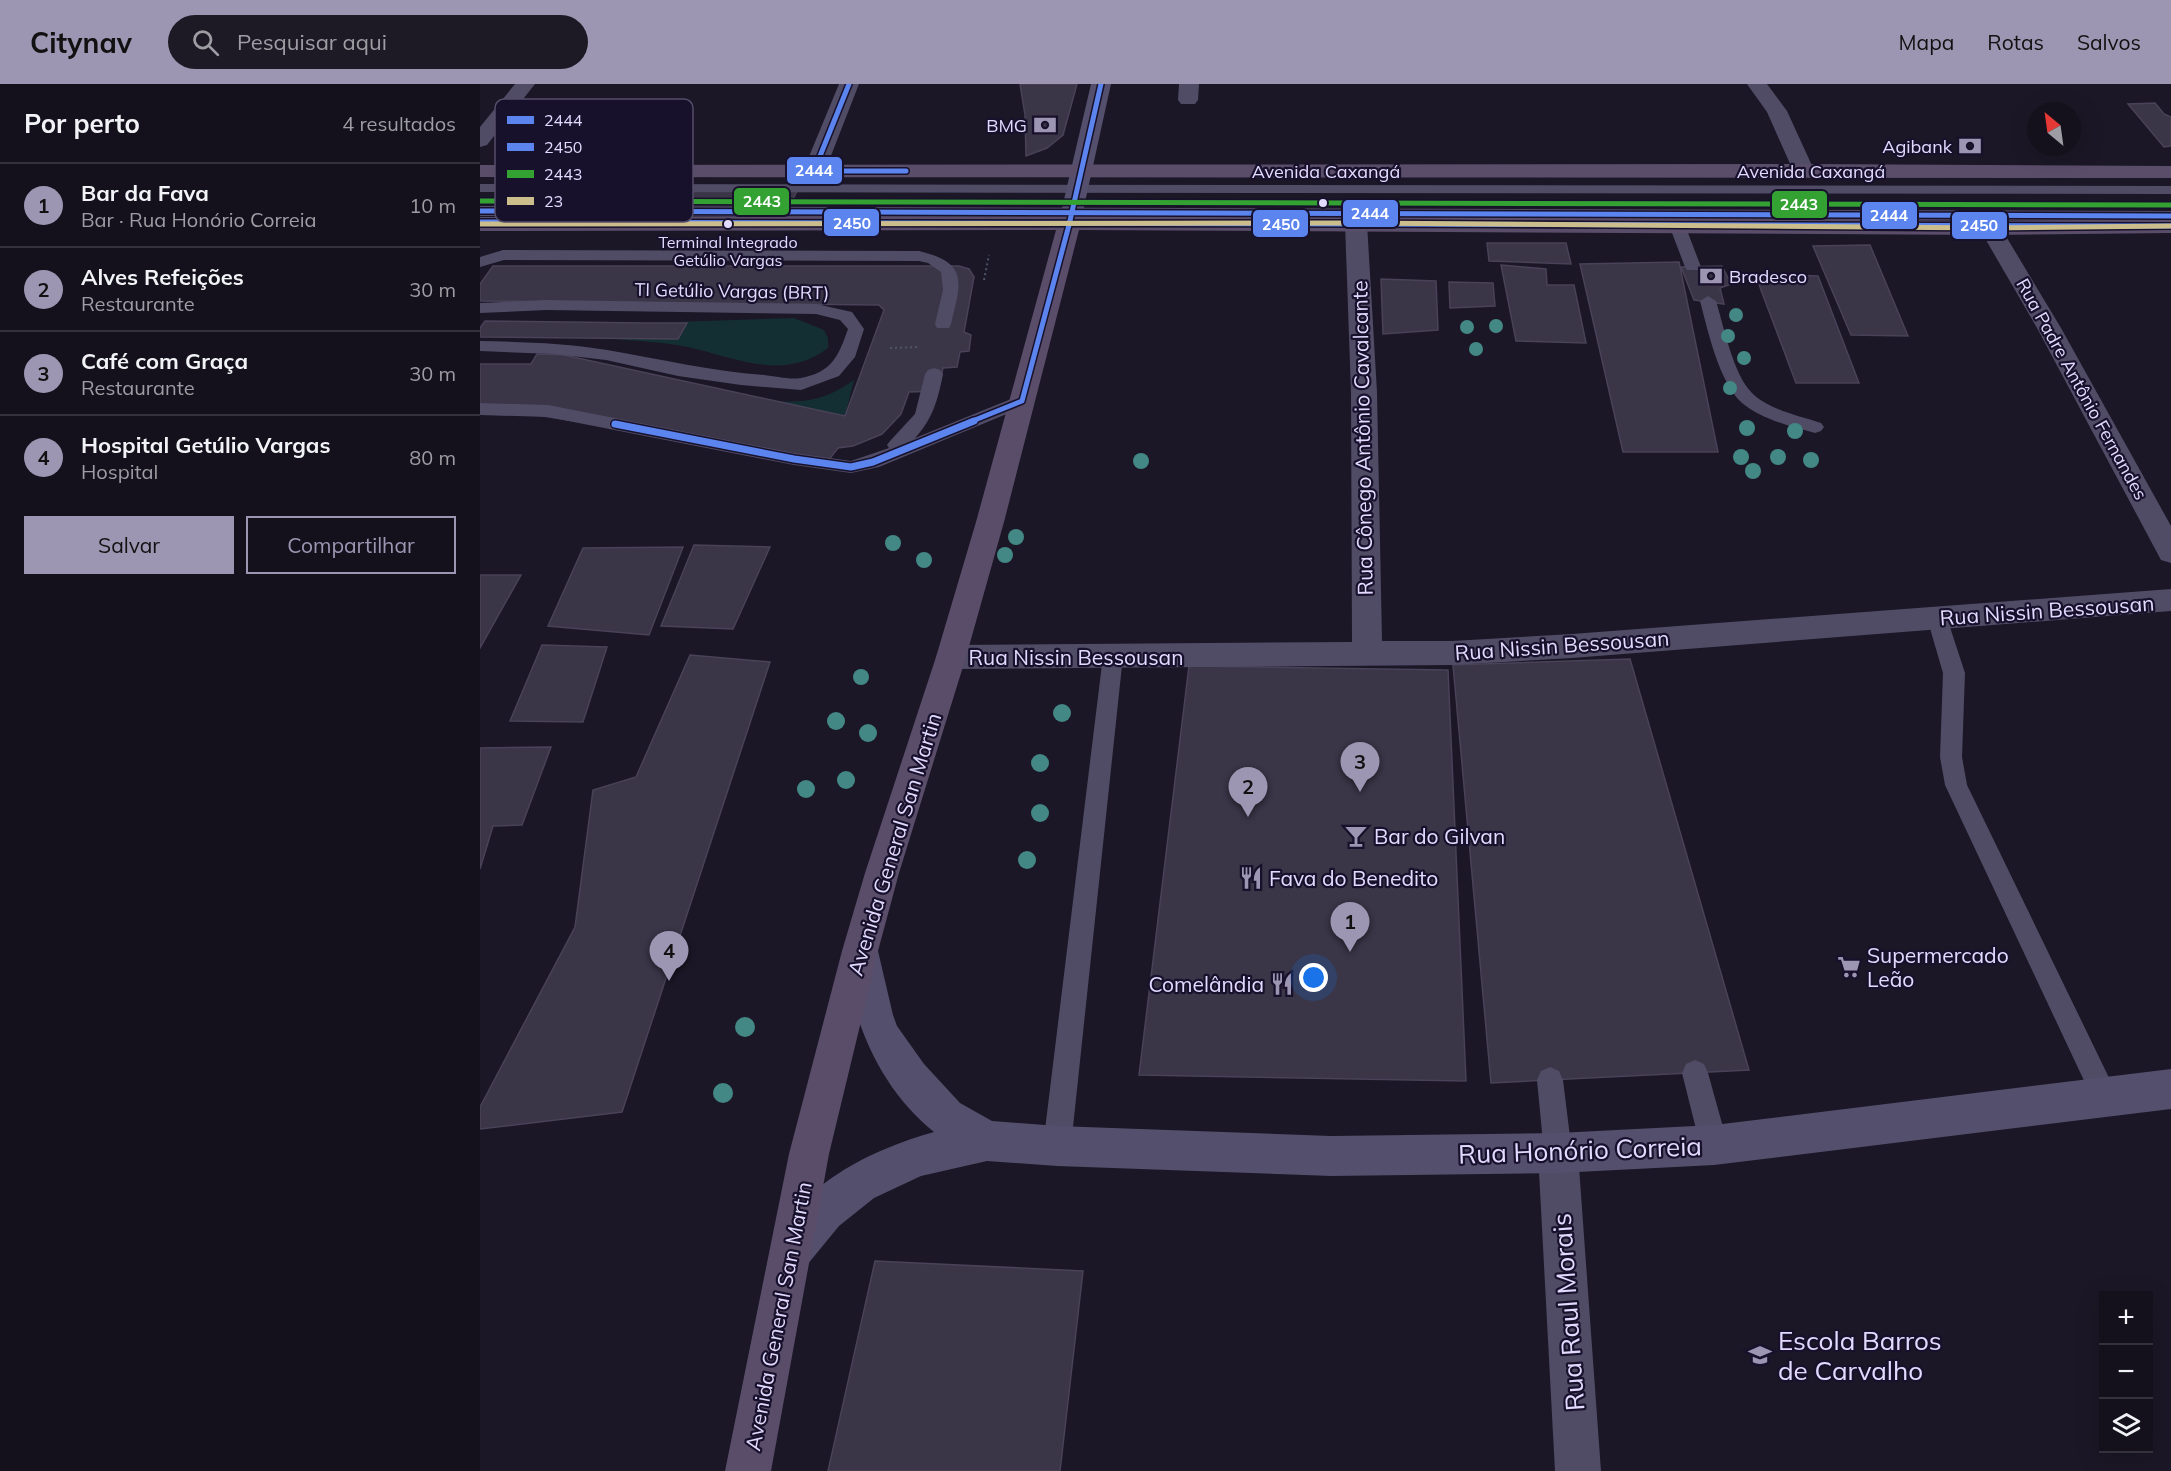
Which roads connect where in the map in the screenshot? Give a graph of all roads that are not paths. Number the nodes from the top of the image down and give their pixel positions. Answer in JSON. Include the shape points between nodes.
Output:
{"nodes":[{"id":1,"x":525,"y":84,"type":"edge"},
{"id":2,"x":849,"y":84,"type":"edge"},
{"id":3,"x":1101,"y":84,"type":"edge"},
{"id":4,"x":1757,"y":84,"type":"edge"},
{"id":5,"x":513,"y":99,"type":"edge"},
{"id":6,"x":495,"y":122,"type":"edge"},
{"id":7,"x":480,"y":141,"type":"edge"},
{"id":8,"x":1803,"y":170,"type":"junction"},
{"id":9,"x":693,"y":171,"type":"edge"},
{"id":10,"x":814,"y":171,"type":"junction"},
{"id":11,"x":1490,"y":172,"type":"junction"},
{"id":12,"x":2171,"y":172,"type":"edge"},
{"id":13,"x":1079,"y":180,"type":"junction"},
{"id":14,"x":693,"y":185,"type":"edge"},
{"id":15,"x":480,"y":188,"type":"edge"},
{"id":16,"x":495,"y":188,"type":"edge"},
{"id":17,"x":1657,"y":189,"type":"junction"},
{"id":18,"x":2171,"y":190,"type":"edge"},
{"id":19,"x":480,"y":211,"type":"edge"},
{"id":20,"x":495,"y":211,"type":"edge"},
{"id":21,"x":693,"y":214,"type":"edge"},
{"id":22,"x":2171,"y":216,"type":"edge"},
{"id":23,"x":1070,"y":218,"type":"junction"},
{"id":24,"x":677,"y":222,"type":"edge"},
{"id":25,"x":693,"y":222,"type":"edge"},
{"id":26,"x":1356,"y":223,"type":"junction"},
{"id":27,"x":480,"y":224,"type":"edge"},
{"id":28,"x":1677,"y":225,"type":"junction"},
{"id":29,"x":2171,"y":226,"type":"edge"},
{"id":30,"x":1990,"y":228,"type":"junction"},
{"id":31,"x":480,"y":261,"type":"edge"},
{"id":32,"x":1694,"y":267,"type":"dead end"},
{"id":33,"x":1708,"y":301,"type":"dead end"},
{"id":34,"x":480,"y":308,"type":"edge"},
{"id":35,"x":943,"y":324,"type":"dead end"},
{"id":36,"x":480,"y":346,"type":"edge"},
{"id":37,"x":934,"y":374,"type":"dead end"},
{"id":38,"x":1022,"y":401,"type":"junction"},
{"id":39,"x":480,"y":408,"type":"edge"},
{"id":40,"x":1815,"y":427,"type":"dead end"},
{"id":41,"x":873,"y":462,"type":"junction"},
{"id":42,"x":2171,"y":552,"type":"edge"},
{"id":43,"x":2171,"y":600,"type":"edge"},
{"id":44,"x":1937,"y":618,"type":"junction"},
{"id":45,"x":1367,"y":653,"type":"junction"},
{"id":46,"x":1113,"y":656,"type":"junction"},
{"id":47,"x":951,"y":657,"type":"junction"},
{"id":48,"x":860,"y":951,"type":"junction"},
{"id":49,"x":1695,"y":1073,"type":"dead end"},
{"id":50,"x":1550,"y":1080,"type":"dead end"},
{"id":51,"x":2171,"y":1089,"type":"edge"},
{"id":52,"x":2106,"y":1097,"type":"junction"},
{"id":53,"x":987,"y":1141,"type":"junction"},
{"id":54,"x":1714,"y":1145,"type":"junction"},
{"id":55,"x":1056,"y":1146,"type":"junction"},
{"id":56,"x":1558,"y":1153,"type":"junction"},
{"id":57,"x":792,"y":1250,"type":"junction"},
{"id":58,"x":748,"y":1471,"type":"edge"},
{"id":59,"x":1578,"y":1471,"type":"edge"}],
"edges":[{"from":1,"to":5,"type":"street"},
{"from":2,"to":10,"type":"street"},
{"from":3,"to":13,"type":"main road"},
{"from":4,"to":8,"type":"street","via":[[1777,111]]},
{"from":6,"to":7,"type":"street"},
{"from":8,"to":11,"type":"main road","name":"Avenida Caxangá"},
{"from":8,"to":12,"type":"main road","name":"Avenida Caxangá"},
{"from":9,"to":10,"type":"main road","name":"Avenida Caxangá"},
{"from":10,"to":13,"type":"main road","name":"Avenida Caxangá"},
{"from":11,"to":13,"type":"main road","name":"Avenida Caxangá"},
{"from":11,"to":17,"type":"lane"},
{"from":13,"to":14,"type":"lane"},
{"from":13,"to":17,"type":"lane"},
{"from":13,"to":23,"type":"main road"},
{"from":15,"to":16,"type":"lane"},
{"from":17,"to":18,"type":"lane"},
{"from":19,"to":20,"type":"lane"},
{"from":21,"to":23,"type":"lane"},
{"from":22,"to":23,"type":"lane"},
{"from":23,"to":25,"type":"main road"},
{"from":23,"to":26,"type":"main road"},
{"from":23,"to":38,"type":"main road","name":"Avenida General San Martin"},
{"from":24,"to":27,"type":"main road"},
{"from":26,"to":28,"type":"main road"},
{"from":26,"to":45,"type":"street","name":"Rua Cônego Antônio Cavalcante","via":[[1364,392]]},
{"from":28,"to":30,"type":"main road"},
{"from":28,"to":32,"type":"lane"},
{"from":29,"to":30,"type":"main road"},
{"from":30,"to":42,"type":"street","name":"Rua Padre Antônio Fernandes"},
{"from":31,"to":35,"type":"lane","via":[[502,255],[934,258],[947,266],[952,278]]},
{"from":33,"to":40,"type":"lane","via":[[1727,363],[1746,397],[1777,414]]},
{"from":34,"to":36,"type":"lane","name":"TI Getúlio Vargas (BRT)","via":[[546,305],[816,309],[846,316],[856,329],[847,357],[833,372],[801,384],[678,370],[606,355]]},
{"from":37,"to":41,"type":"lane","via":[[927,411],[916,428]]},
{"from":38,"to":41,"type":"lane"},
{"from":38,"to":47,"type":"main road","name":"Avenida General San Martin"},
{"from":39,"to":41,"type":"lane","via":[[548,411],[850,467]]},
{"from":43,"to":44,"type":"street","name":"Rua Nissin Bessousan"},
{"from":44,"to":45,"type":"street","name":"Rua Nissin Bessousan","via":[[1574,653]]},
{"from":44,"to":52,"type":"lane","via":[[1954,673],[1951,757],[1956,785]]},
{"from":45,"to":46,"type":"street","name":"Rua Nissin Bessousan"},
{"from":46,"to":47,"type":"street","name":"Rua Nissin Bessousan"},
{"from":46,"to":55,"type":"lane"},
{"from":47,"to":48,"type":"main road","name":"Avenida General San Martin"},
{"from":48,"to":53,"type":"main road","name":"Rua Honório Correia","via":[[874,1015],[909,1078],[946,1117]]},
{"from":48,"to":57,"type":"main road","name":"Avenida General San Martin","via":[[809,1154]]},
{"from":49,"to":54,"type":"lane"},
{"from":50,"to":56,"type":"lane"},
{"from":51,"to":52,"type":"main road","name":"Rua Honório Correia"},
{"from":52,"to":54,"type":"main road","name":"Rua Honório Correia"},
{"from":53,"to":55,"type":"main road","name":"Rua Honório Correia"},
{"from":53,"to":57,"type":"main road","name":"Rua Honório Correia","via":[[907,1160],[861,1182],[823,1211]]},
{"from":54,"to":56,"type":"main road","name":"Rua Honório Correia"},
{"from":55,"to":56,"type":"main road","name":"Rua Honório Correia","via":[[1331,1156]]},
{"from":56,"to":59,"type":"street","name":"Rua Raul Morais"},
{"from":57,"to":58,"type":"main road","name":"Avenida General San Martin"}]}
